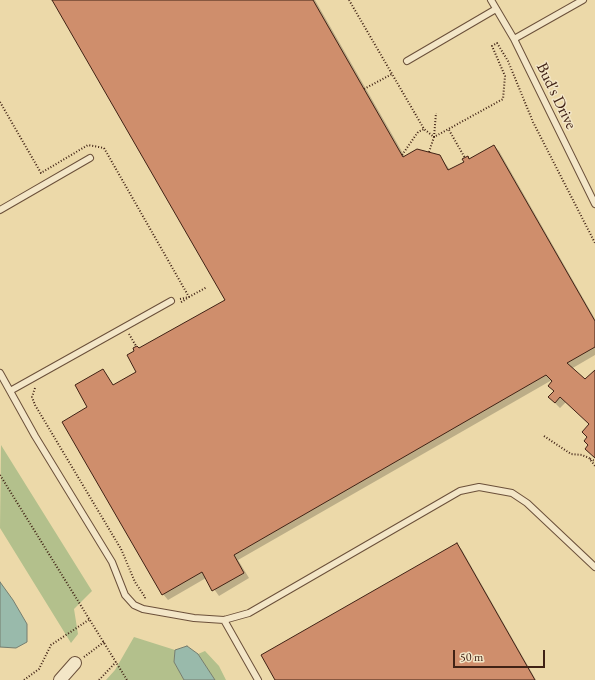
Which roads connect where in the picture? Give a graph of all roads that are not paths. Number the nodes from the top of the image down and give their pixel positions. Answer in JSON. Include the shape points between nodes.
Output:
{"nodes":[{"id":1,"x":491,"y":0,"type":"edge"},
{"id":2,"x":583,"y":0,"type":"edge"},
{"id":3,"x":496,"y":9,"type":"junction"},
{"id":4,"x":514,"y":39,"type":"junction"},
{"id":5,"x":407,"y":61,"type":"dead end"},
{"id":6,"x":90,"y":158,"type":"dead end"},
{"id":7,"x":595,"y":204,"type":"edge"},
{"id":8,"x":0,"y":210,"type":"edge"},
{"id":9,"x":173,"y":303,"type":"road end"},
{"id":10,"x":0,"y":373,"type":"edge"},
{"id":11,"x":10,"y":391,"type":"junction"},
{"id":12,"x":595,"y":567,"type":"edge"},
{"id":13,"x":224,"y":620,"type":"junction"},
{"id":14,"x":75,"y":663,"type":"road end"},
{"id":15,"x":60,"y":680,"type":"edge"},
{"id":16,"x":258,"y":680,"type":"edge"}],
"edges":[{"from":1,"to":3,"type":"lane","name":"Bud's Drive"},
{"from":2,"to":4,"type":"lane"},
{"from":3,"to":4,"type":"lane","name":"Bud's Drive"},
{"from":3,"to":5,"type":"lane"},
{"from":4,"to":7,"type":"lane","name":"Bud's Drive"},
{"from":6,"to":8,"type":"lane"},
{"from":9,"to":11,"type":"lane"},
{"from":10,"to":11,"type":"lane"},
{"from":11,"to":13,"type":"lane","via":[[112,562],[125,595],[134,605],[143,609],[194,618]]},
{"from":12,"to":13,"type":"lane","via":[[527,503],[512,493],[479,487],[460,491],[249,613]]},
{"from":13,"to":16,"type":"lane"},
{"from":14,"to":15,"type":"street"}]}
